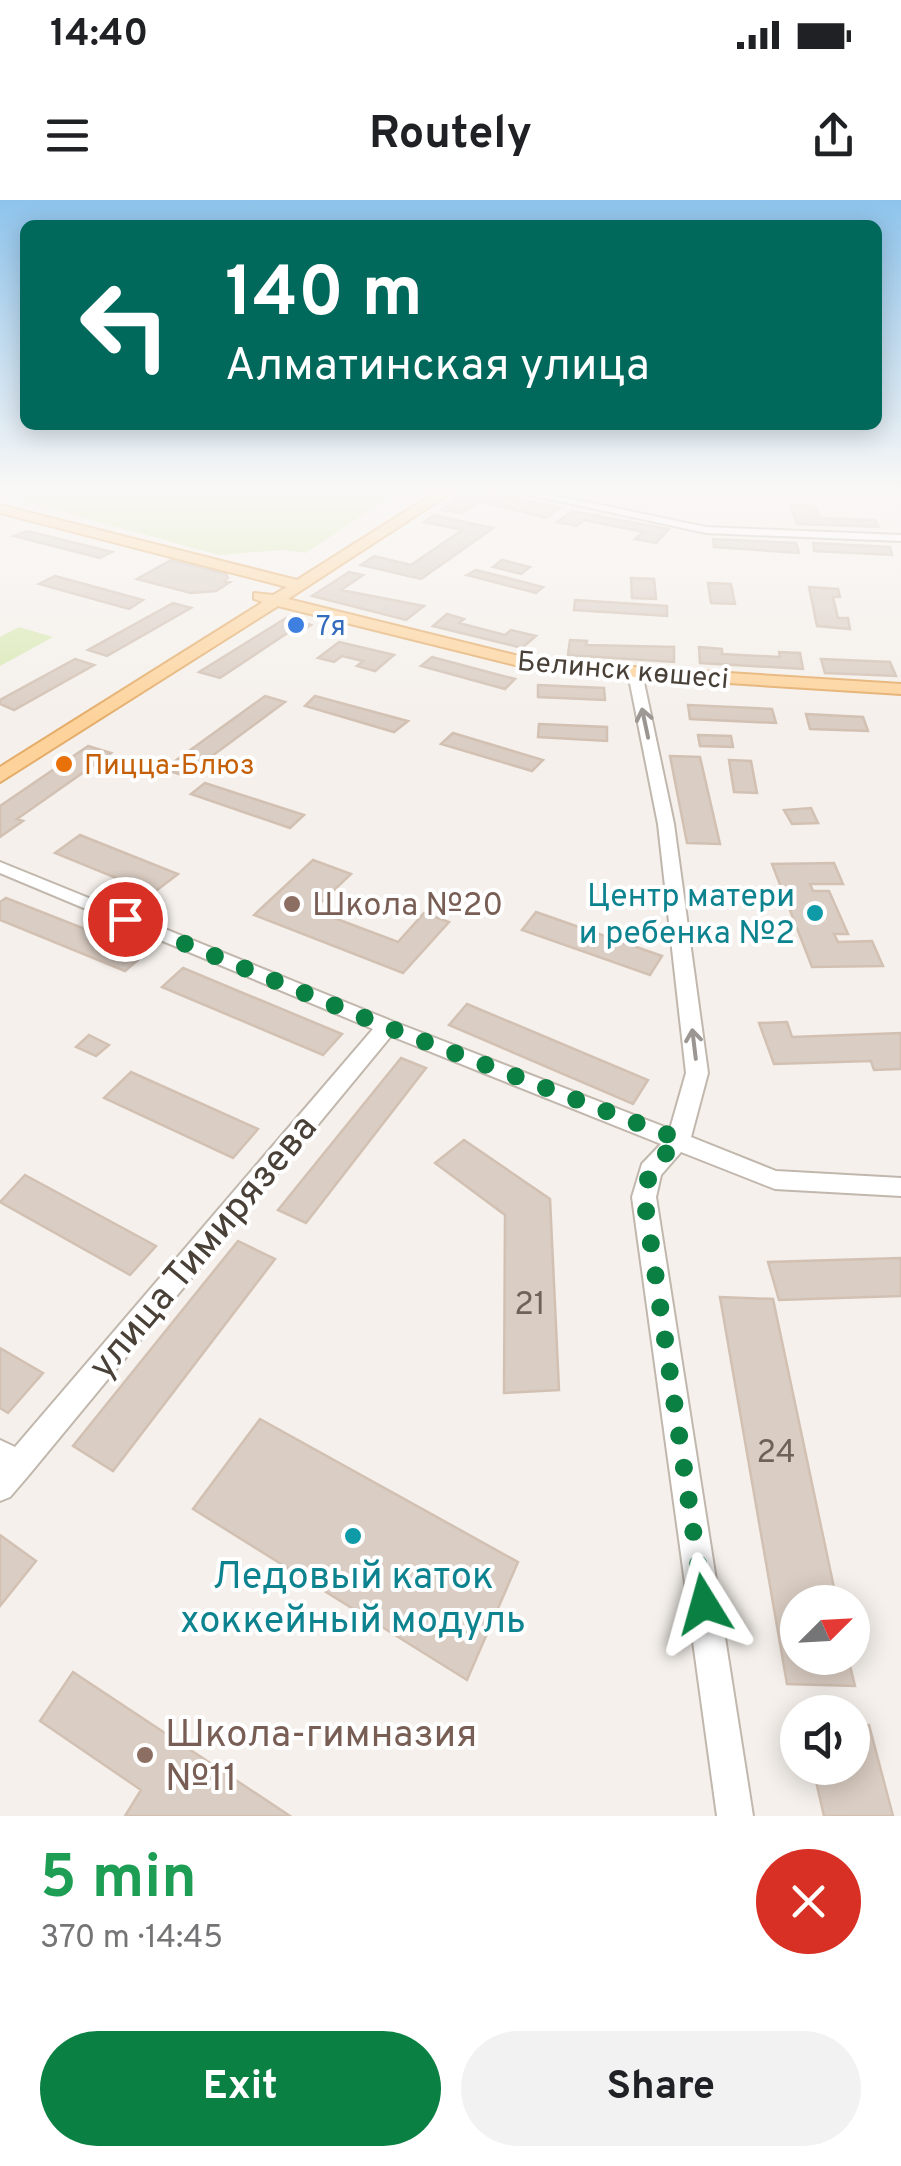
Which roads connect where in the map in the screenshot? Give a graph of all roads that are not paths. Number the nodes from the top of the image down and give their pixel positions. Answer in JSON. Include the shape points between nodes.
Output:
{"nodes":[{"id":1,"x":229,"y":567,"type":"edge"},
{"id":2,"x":314,"y":567,"type":"edge"},
{"id":3,"x":317,"y":567,"type":"edge"},
{"id":4,"x":247,"y":572,"type":"junction"},
{"id":5,"x":290,"y":583,"type":"junction"},
{"id":6,"x":271,"y":599,"type":"junction"},
{"id":7,"x":635,"y":673,"type":"junction"},
{"id":8,"x":901,"y":689,"type":"edge"},
{"id":9,"x":0,"y":758,"type":"edge"},
{"id":10,"x":0,"y":776,"type":"edge"},
{"id":11,"x":0,"y":867,"type":"edge"},
{"id":12,"x":387,"y":1027,"type":"junction"},
{"id":13,"x":679,"y":1139,"type":"junction"},
{"id":14,"x":901,"y":1187,"type":"edge"},
{"id":15,"x":6,"y":1469,"type":"edge"},
{"id":16,"x":735,"y":1816,"type":"edge"}],
"edges":[{"from":1,"to":4,"type":"main road"},
{"from":2,"to":5,"type":"main road"},
{"from":3,"to":5,"type":"main road"},
{"from":4,"to":5,"type":"main road"},
{"from":4,"to":6,"type":"main road"},
{"from":5,"to":6,"type":"main road"},
{"from":6,"to":7,"type":"main road","name":"Белинск көшесі","via":[[539,666]]},
{"from":6,"to":9,"type":"main road"},
{"from":6,"to":10,"type":"main road"},
{"from":7,"to":8,"type":"main road","name":"Белинск көшесі"},
{"from":13,"to":7,"type":"street","one_way":true,"via":[[697,1073],[666,824]]},
{"from":11,"to":12,"type":"street"},
{"from":12,"to":13,"type":"street"},
{"from":12,"to":15,"type":"street","name":"улица Тимирязева"},
{"from":13,"to":14,"type":"street","via":[[775,1180]]},
{"from":13,"to":16,"type":"street","via":[[650,1171],[644,1197]]}]}
